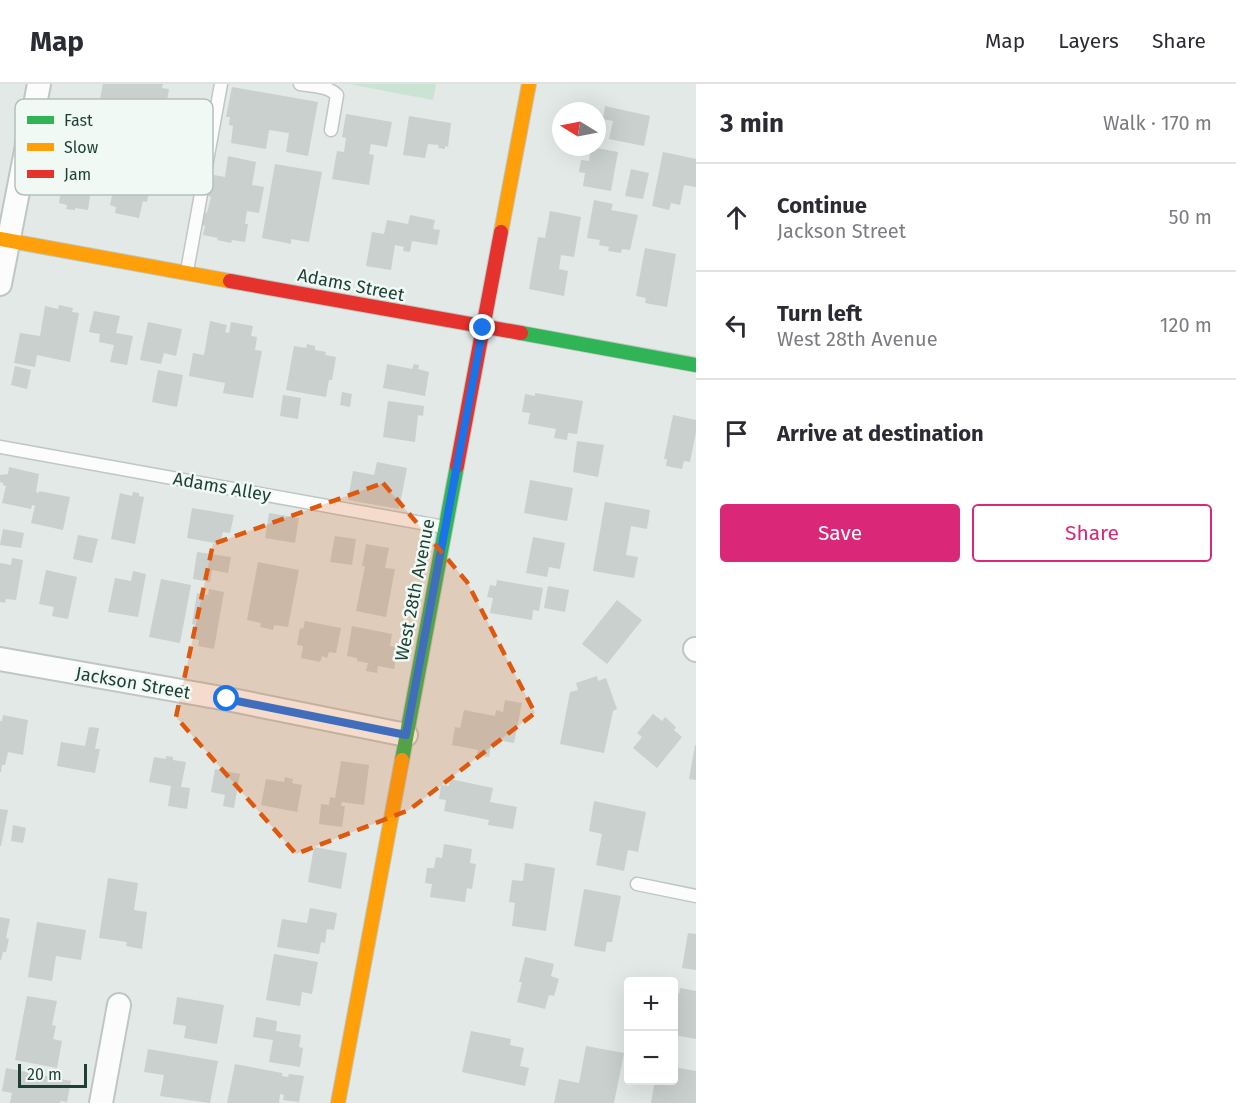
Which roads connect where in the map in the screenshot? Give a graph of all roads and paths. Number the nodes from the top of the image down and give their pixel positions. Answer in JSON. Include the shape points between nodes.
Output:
{"nodes":[{"id":1,"x":39,"y":84,"type":"edge"},
{"id":2,"x":221,"y":84,"type":"edge"},
{"id":3,"x":300,"y":84,"type":"edge"},
{"id":4,"x":529,"y":84,"type":"edge"},
{"id":5,"x":36,"y":99,"type":"edge"},
{"id":6,"x":213,"y":127,"type":"edge"},
{"id":7,"x":332,"y":130,"type":"dead end"},
{"id":8,"x":15,"y":191,"type":"edge"},
{"id":9,"x":200,"y":195,"type":"edge"},
{"id":10,"x":4,"y":240,"type":"edge"},
{"id":11,"x":186,"y":272,"type":"junction"},
{"id":12,"x":0,"y":284,"type":"edge"},
{"id":13,"x":483,"y":328,"type":"junction"},
{"id":14,"x":696,"y":365,"type":"edge"},
{"id":15,"x":0,"y":447,"type":"edge"},
{"id":16,"x":445,"y":528,"type":"junction"},
{"id":17,"x":0,"y":659,"type":"edge"},
{"id":18,"x":406,"y":735,"type":"junction"},
{"id":19,"x":636,"y":884,"type":"dead end"},
{"id":20,"x":696,"y":896,"type":"edge"},
{"id":21,"x":119,"y":1005,"type":"dead end"},
{"id":22,"x":101,"y":1103,"type":"edge"},
{"id":23,"x":338,"y":1103,"type":"edge"}],
"edges":[{"from":1,"to":5,"type":"street"},
{"from":2,"to":6,"type":"lane"},
{"from":3,"to":7,"type":"lane","via":[[335,92]]},
{"from":4,"to":13,"type":"main road","name":"West 28th Avenue"},
{"from":8,"to":10,"type":"street"},
{"from":9,"to":11,"type":"lane"},
{"from":10,"to":11,"type":"main road","name":"Adams Street"},
{"from":10,"to":12,"type":"street"},
{"from":11,"to":13,"type":"main road","name":"Adams Street"},
{"from":13,"to":14,"type":"main road","name":"Adams Street"},
{"from":13,"to":16,"type":"main road","name":"West 28th Avenue"},
{"from":15,"to":16,"type":"lane","name":"Adams Alley"},
{"from":16,"to":18,"type":"main road","name":"West 28th Avenue"},
{"from":17,"to":18,"type":"street","name":"Jackson Street"},
{"from":18,"to":23,"type":"main road","name":"West 28th Avenue"},
{"from":19,"to":20,"type":"lane"},
{"from":21,"to":22,"type":"street"}]}
